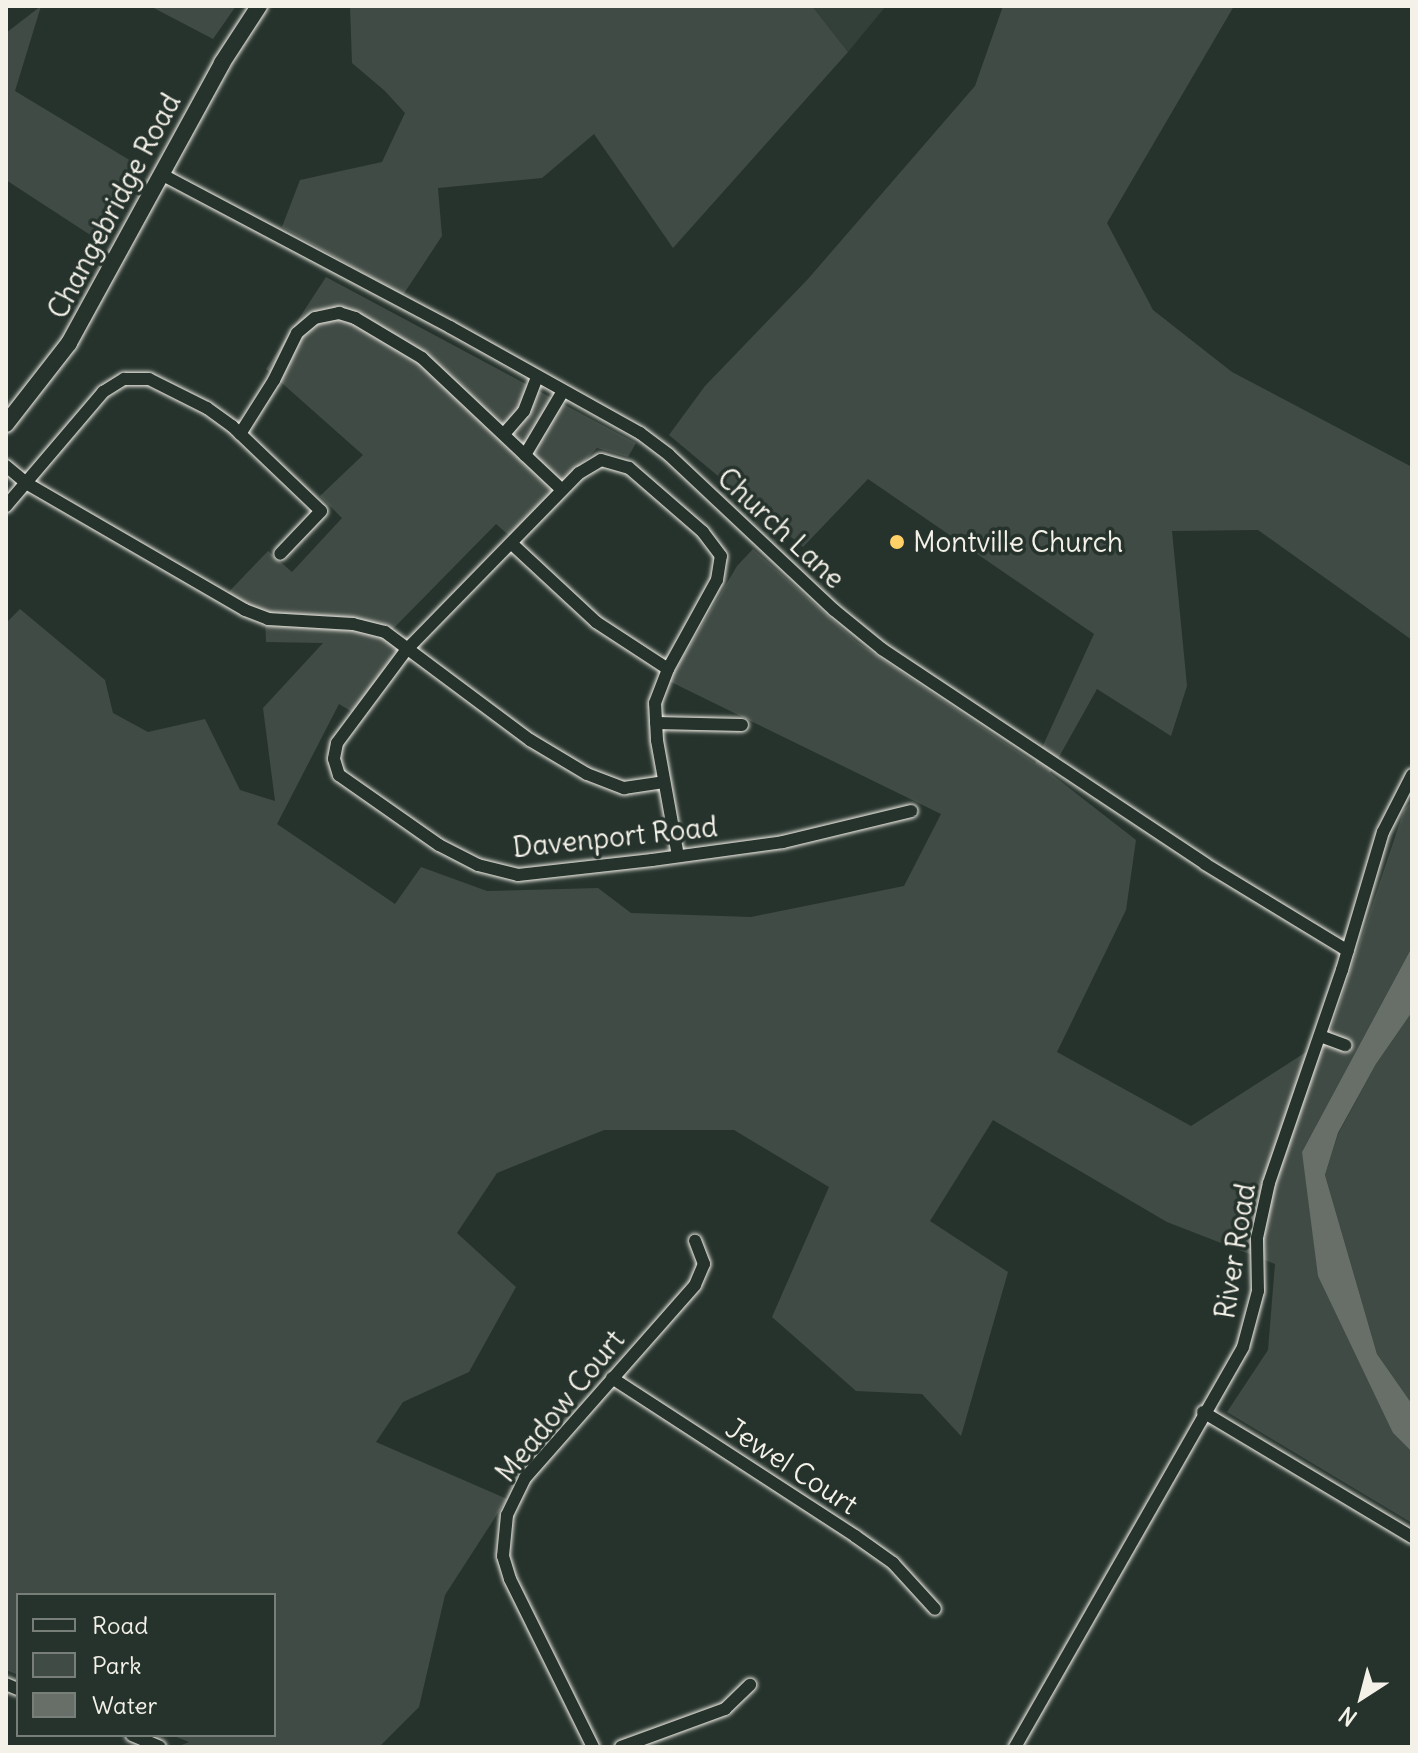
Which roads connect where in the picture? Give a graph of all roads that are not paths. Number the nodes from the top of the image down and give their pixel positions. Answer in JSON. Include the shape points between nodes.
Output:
{"nodes":[{"id":1,"x":259,"y":6,"type":"edge"},
{"id":2,"x":161,"y":174,"type":"junction"},
{"id":3,"x":537,"y":377,"type":"junction"},
{"id":4,"x":563,"y":391,"type":"junction"},
{"id":5,"x":6,"y":424,"type":"edge"},
{"id":6,"x":240,"y":434,"type":"junction"},
{"id":7,"x":504,"y":434,"type":"junction"},
{"id":8,"x":525,"y":455,"type":"junction"},
{"id":9,"x":6,"y":466,"type":"edge"},
{"id":10,"x":26,"y":483,"type":"junction"},
{"id":11,"x":562,"y":490,"type":"junction"},
{"id":12,"x":6,"y":506,"type":"edge"},
{"id":13,"x":511,"y":543,"type":"junction"},
{"id":14,"x":280,"y":554,"type":"dead end"},
{"id":15,"x":407,"y":649,"type":"junction"},
{"id":16,"x":668,"y":669,"type":"junction"},
{"id":17,"x":656,"y":723,"type":"junction"},
{"id":18,"x":742,"y":725,"type":"dead end"},
{"id":19,"x":1412,"y":775,"type":"edge"},
{"id":20,"x":664,"y":782,"type":"junction"},
{"id":21,"x":911,"y":811,"type":"dead end"},
{"id":22,"x":678,"y":856,"type":"junction"},
{"id":23,"x":1348,"y":951,"type":"junction"},
{"id":24,"x":1320,"y":1036,"type":"junction"},
{"id":25,"x":1345,"y":1045,"type":"dead end"},
{"id":26,"x":695,"y":1241,"type":"dead end"},
{"id":27,"x":612,"y":1378,"type":"junction"},
{"id":28,"x":1203,"y":1412,"type":"junction"},
{"id":29,"x":1412,"y":1537,"type":"edge"},
{"id":30,"x":935,"y":1609,"type":"dead end"},
{"id":31,"x":750,"y":1685,"type":"dead end"},
{"id":32,"x":137,"y":1737,"type":"edge"},
{"id":33,"x":160,"y":1747,"type":"edge"},
{"id":34,"x":593,"y":1747,"type":"edge"},
{"id":35,"x":621,"y":1747,"type":"edge"},
{"id":36,"x":1015,"y":1747,"type":"edge"}],
"edges":[{"from":1,"to":2,"type":"main road","name":"Changebridge Road"},
{"from":2,"to":3,"type":"street","name":"Church Lane"},
{"from":2,"to":5,"type":"main road","name":"Changebridge Road","via":[[69,343]]},
{"from":3,"to":4,"type":"street","name":"Church Lane"},
{"from":3,"to":7,"type":"street","via":[[524,411]]},
{"from":4,"to":8,"type":"street"},
{"from":4,"to":23,"type":"street","name":"Church Lane","via":[[669,455],[882,649],[1205,864]]},
{"from":6,"to":7,"type":"street","via":[[297,333],[315,318],[339,313],[422,358]]},
{"from":6,"to":10,"type":"street","via":[[207,408],[157,382],[124,379],[97,397]]},
{"from":6,"to":14,"type":"street","via":[[321,511]]},
{"from":7,"to":8,"type":"street"},
{"from":8,"to":11,"type":"street"},
{"from":9,"to":10,"type":"street"},
{"from":10,"to":12,"type":"street"},
{"from":10,"to":15,"type":"street","via":[[260,617],[370,627]]},
{"from":11,"to":13,"type":"street","name":"Davenport Road"},
{"from":11,"to":16,"type":"street","name":"Davenport Road","via":[[601,460],[629,468],[703,532],[721,556],[717,580]]},
{"from":13,"to":15,"type":"street","name":"Davenport Road"},
{"from":13,"to":16,"type":"street","via":[[596,622]]},
{"from":15,"to":20,"type":"street","via":[[530,740],[587,774],[624,788]]},
{"from":15,"to":22,"type":"street","name":"Davenport Road","via":[[337,743],[336,767],[354,788],[439,845],[502,873],[536,874]]},
{"from":16,"to":17,"type":"street","via":[[655,703]]},
{"from":17,"to":18,"type":"street"},
{"from":17,"to":20,"type":"street"},
{"from":19,"to":23,"type":"street","name":"River Road","via":[[1383,832]]},
{"from":20,"to":22,"type":"street"},
{"from":21,"to":22,"type":"street","name":"Davenport Road","via":[[783,842]]},
{"from":23,"to":24,"type":"street","name":"River Road"},
{"from":24,"to":25,"type":"street"},
{"from":24,"to":28,"type":"street","name":"River Road","via":[[1262,1205],[1255,1308],[1243,1347]]},
{"from":26,"to":27,"type":"street","name":"Meadow Court","via":[[704,1264],[701,1276]]},
{"from":27,"to":30,"type":"street","name":"Jewel Court","via":[[893,1563]]},
{"from":27,"to":34,"type":"street","name":"Meadow Court","via":[[521,1485],[503,1539],[510,1579]]},
{"from":28,"to":29,"type":"street"},
{"from":28,"to":36,"type":"street","name":"River Road"},
{"from":31,"to":35,"type":"street","via":[[725,1709]]},
{"from":32,"to":33,"type":"street"}]}
